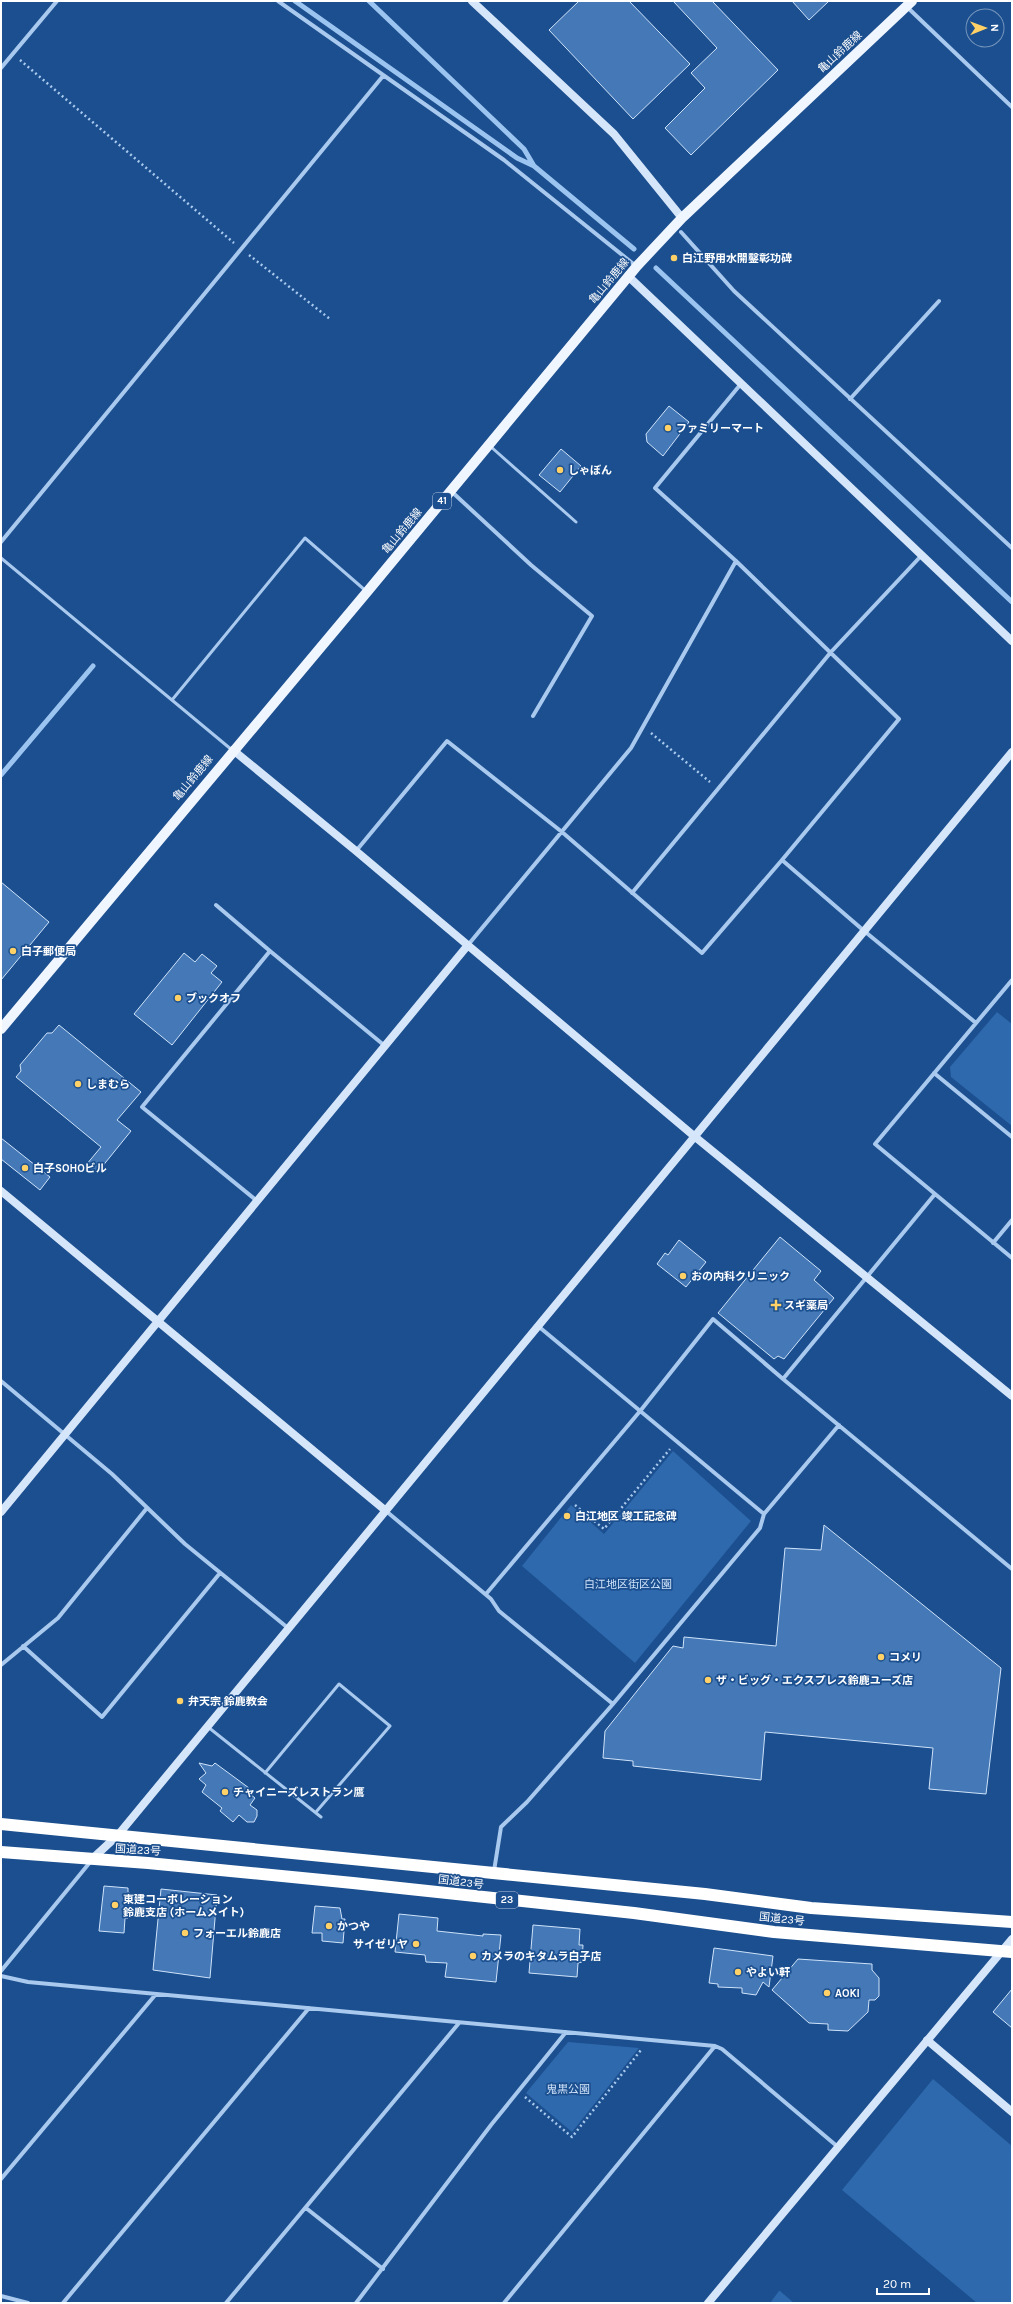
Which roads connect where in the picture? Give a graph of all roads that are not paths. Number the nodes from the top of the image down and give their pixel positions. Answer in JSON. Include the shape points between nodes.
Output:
{"nodes":[{"id":1,"x":56,"y":1,"type":"edge"},
{"id":2,"x":278,"y":1,"type":"edge"},
{"id":3,"x":472,"y":1,"type":"edge"},
{"id":4,"x":909,"y":4,"type":"edge"},
{"id":5,"x":1,"y":68,"type":"edge"},
{"id":6,"x":383,"y":76,"type":"junction"},
{"id":7,"x":1012,"y":107,"type":"edge"},
{"id":8,"x":682,"y":218,"type":"junction"},
{"id":9,"x":681,"y":232,"type":"dead end"},
{"id":10,"x":637,"y":266,"type":"junction"},
{"id":11,"x":628,"y":276,"type":"junction"},
{"id":12,"x":939,"y":301,"type":"dead end"},
{"id":13,"x":740,"y":385,"type":"junction"},
{"id":14,"x":850,"y":399,"type":"junction"},
{"id":15,"x":489,"y":445,"type":"junction"},
{"id":16,"x":451,"y":490,"type":"junction"},
{"id":17,"x":576,"y":522,"type":"dead end"},
{"id":18,"x":1,"y":542,"type":"edge"},
{"id":19,"x":1012,"y":548,"type":"edge"},
{"id":20,"x":921,"y":556,"type":"junction"},
{"id":21,"x":1,"y":558,"type":"edge"},
{"id":22,"x":736,"y":561,"type":"junction"},
{"id":23,"x":367,"y":592,"type":"junction"},
{"id":24,"x":1012,"y":641,"type":"edge"},
{"id":25,"x":831,"y":652,"type":"junction"},
{"id":26,"x":172,"y":700,"type":"junction"},
{"id":27,"x":533,"y":716,"type":"dead end"},
{"id":28,"x":232,"y":750,"type":"junction"},
{"id":29,"x":1012,"y":752,"type":"edge"},
{"id":30,"x":562,"y":832,"type":"junction"},
{"id":31,"x":356,"y":851,"type":"junction"},
{"id":32,"x":782,"y":860,"type":"junction"},
{"id":33,"x":632,"y":893,"type":"junction"},
{"id":34,"x":216,"y":905,"type":"dead end"},
{"id":35,"x":863,"y":930,"type":"junction"},
{"id":36,"x":468,"y":945,"type":"junction"},
{"id":37,"x":270,"y":951,"type":"junction"},
{"id":38,"x":1012,"y":980,"type":"edge"},
{"id":39,"x":976,"y":1023,"type":"junction"},
{"id":40,"x":1,"y":1029,"type":"edge"},
{"id":41,"x":386,"y":1047,"type":"junction"},
{"id":42,"x":934,"y":1073,"type":"junction"},
{"id":43,"x":694,"y":1136,"type":"junction"},
{"id":44,"x":1012,"y":1137,"type":"edge"},
{"id":45,"x":1,"y":1191,"type":"edge"},
{"id":46,"x":935,"y":1194,"type":"junction"},
{"id":47,"x":257,"y":1201,"type":"junction"},
{"id":48,"x":1012,"y":1220,"type":"edge"},
{"id":49,"x":994,"y":1243,"type":"junction"},
{"id":50,"x":1012,"y":1258,"type":"edge"},
{"id":51,"x":867,"y":1276,"type":"junction"},
{"id":52,"x":157,"y":1321,"type":"junction"},
{"id":53,"x":538,"y":1326,"type":"junction"},
{"id":54,"x":783,"y":1379,"type":"junction"},
{"id":55,"x":1,"y":1381,"type":"edge"},
{"id":56,"x":1012,"y":1396,"type":"edge"},
{"id":57,"x":640,"y":1410,"type":"junction"},
{"id":58,"x":839,"y":1425,"type":"junction"},
{"id":59,"x":65,"y":1434,"type":"junction"},
{"id":60,"x":147,"y":1508,"type":"junction"},
{"id":61,"x":386,"y":1511,"type":"junction"},
{"id":62,"x":1,"y":1512,"type":"edge"},
{"id":63,"x":764,"y":1514,"type":"junction"},
{"id":64,"x":1012,"y":1569,"type":"edge"},
{"id":65,"x":220,"y":1573,"type":"junction"},
{"id":66,"x":486,"y":1594,"type":"junction"},
{"id":67,"x":288,"y":1628,"type":"junction"},
{"id":68,"x":23,"y":1646,"type":"junction"},
{"id":69,"x":1,"y":1665,"type":"edge"},
{"id":70,"x":613,"y":1704,"type":"junction"},
{"id":71,"x":207,"y":1726,"type":"junction"},
{"id":72,"x":265,"y":1773,"type":"junction"},
{"id":73,"x":316,"y":1812,"type":"junction"},
{"id":74,"x":321,"y":1816,"type":"dead end"},
{"id":75,"x":1,"y":1824,"type":"edge"},
{"id":76,"x":118,"y":1834,"type":"junction"},
{"id":77,"x":1,"y":1852,"type":"edge"},
{"id":78,"x":92,"y":1860,"type":"junction"},
{"id":79,"x":493,"y":1874,"type":"junction"},
{"id":80,"x":1012,"y":1922,"type":"edge"},
{"id":81,"x":1012,"y":1939,"type":"edge"},
{"id":82,"x":1007,"y":1952,"type":"edge"},
{"id":83,"x":1,"y":1971,"type":"edge"},
{"id":84,"x":1,"y":1976,"type":"edge"},
{"id":85,"x":156,"y":1994,"type":"junction"},
{"id":86,"x":309,"y":2008,"type":"junction"},
{"id":87,"x":459,"y":2023,"type":"junction"},
{"id":88,"x":566,"y":2032,"type":"junction"},
{"id":89,"x":927,"y":2040,"type":"junction"},
{"id":90,"x":715,"y":2046,"type":"junction"},
{"id":91,"x":1012,"y":2112,"type":"edge"},
{"id":92,"x":838,"y":2147,"type":"junction"},
{"id":93,"x":1,"y":2179,"type":"edge"},
{"id":94,"x":306,"y":2208,"type":"junction"},
{"id":95,"x":383,"y":2269,"type":"junction"},
{"id":96,"x":1,"y":2296,"type":"edge"},
{"id":97,"x":28,"y":2303,"type":"edge"},
{"id":98,"x":63,"y":2303,"type":"edge"},
{"id":99,"x":226,"y":2303,"type":"edge"},
{"id":100,"x":356,"y":2303,"type":"edge"},
{"id":101,"x":504,"y":2303,"type":"edge"},
{"id":102,"x":708,"y":2303,"type":"edge"}],
"edges":[{"from":1,"to":5,"type":"street"},
{"from":2,"to":6,"type":"street"},
{"from":3,"to":8,"type":"street","via":[[614,134]]},
{"from":4,"to":7,"type":"street"},
{"from":4,"to":8,"type":"main road","name":"亀山鈴鹿線","number":"41"},
{"from":6,"to":10,"type":"street","via":[[504,160]]},
{"from":6,"to":18,"type":"street"},
{"from":8,"to":10,"type":"main road","name":"亀山鈴鹿線","number":"41"},
{"from":9,"to":14,"type":"street","via":[[734,291]]},
{"from":10,"to":11,"type":"main road","name":"亀山鈴鹿線","number":"41"},
{"from":11,"to":13,"type":"street"},
{"from":11,"to":15,"type":"main road","name":"亀山鈴鹿線","number":"41"},
{"from":12,"to":14,"type":"street"},
{"from":13,"to":20,"type":"street"},
{"from":13,"to":22,"type":"street","via":[[656,488]]},
{"from":14,"to":19,"type":"street"},
{"from":15,"to":16,"type":"main road","name":"亀山鈴鹿線","number":"41"},
{"from":15,"to":17,"type":"lane"},
{"from":16,"to":23,"type":"main road","name":"亀山鈴鹿線","number":"41"},
{"from":16,"to":27,"type":"street","via":[[531,565],[592,616]]},
{"from":20,"to":24,"type":"street"},
{"from":20,"to":25,"type":"street"},
{"from":21,"to":26,"type":"lane"},
{"from":22,"to":25,"type":"street"},
{"from":22,"to":30,"type":"street","via":[[631,748]]},
{"from":23,"to":26,"type":"lane","via":[[305,538]]},
{"from":23,"to":28,"type":"main road","name":"亀山鈴鹿線","number":"41"},
{"from":25,"to":32,"type":"street","via":[[899,719]]},
{"from":25,"to":33,"type":"street"},
{"from":26,"to":28,"type":"lane"},
{"from":28,"to":31,"type":"street"},
{"from":28,"to":40,"type":"main road","name":"亀山鈴鹿線","number":"41"},
{"from":29,"to":35,"type":"street"},
{"from":30,"to":31,"type":"street","via":[[447,741]]},
{"from":30,"to":33,"type":"street"},
{"from":30,"to":36,"type":"street"},
{"from":31,"to":36,"type":"street"},
{"from":32,"to":33,"type":"street","via":[[702,953]]},
{"from":32,"to":35,"type":"street"},
{"from":34,"to":37,"type":"street"},
{"from":35,"to":39,"type":"street"},
{"from":35,"to":43,"type":"street"},
{"from":36,"to":41,"type":"street"},
{"from":36,"to":43,"type":"street"},
{"from":37,"to":41,"type":"street"},
{"from":37,"to":47,"type":"street","via":[[142,1107]]},
{"from":38,"to":39,"type":"street"},
{"from":39,"to":42,"type":"street"},
{"from":41,"to":47,"type":"street"},
{"from":42,"to":44,"type":"street"},
{"from":42,"to":46,"type":"street","via":[[875,1144]]},
{"from":43,"to":51,"type":"street"},
{"from":43,"to":53,"type":"street"},
{"from":45,"to":52,"type":"street"},
{"from":46,"to":49,"type":"street"},
{"from":46,"to":51,"type":"street"},
{"from":47,"to":52,"type":"street"},
{"from":48,"to":49,"type":"street"},
{"from":49,"to":50,"type":"street"},
{"from":51,"to":54,"type":"street"},
{"from":51,"to":56,"type":"street"},
{"from":52,"to":59,"type":"street"},
{"from":52,"to":61,"type":"street"},
{"from":53,"to":57,"type":"street"},
{"from":53,"to":61,"type":"street"},
{"from":54,"to":57,"type":"street","via":[[713,1319]]},
{"from":54,"to":58,"type":"street"},
{"from":55,"to":59,"type":"street"},
{"from":57,"to":63,"type":"street"},
{"from":57,"to":66,"type":"street"},
{"from":58,"to":63,"type":"street"},
{"from":58,"to":64,"type":"street"},
{"from":59,"to":60,"type":"street"},
{"from":59,"to":62,"type":"street"},
{"from":60,"to":65,"type":"street"},
{"from":60,"to":68,"type":"street","via":[[58,1618]]},
{"from":61,"to":66,"type":"street"},
{"from":61,"to":67,"type":"street"},
{"from":63,"to":70,"type":"street","via":[[760,1528]]},
{"from":65,"to":67,"type":"street"},
{"from":65,"to":68,"type":"street","via":[[102,1716]]},
{"from":66,"to":70,"type":"street","via":[[499,1610]]},
{"from":67,"to":71,"type":"street"},
{"from":68,"to":69,"type":"street"},
{"from":70,"to":79,"type":"street","via":[[527,1802],[501,1827],[497,1838]]},
{"from":71,"to":72,"type":"lane"},
{"from":71,"to":76,"type":"street"},
{"from":72,"to":73,"type":"lane"},
{"from":72,"to":73,"type":"lane","via":[[339,1684],[390,1726]]},
{"from":73,"to":74,"type":"lane"},
{"from":75,"to":76,"type":"highway","name":"国道23号","number":"23"},
{"from":76,"to":78,"type":"street"},
{"from":76,"to":79,"type":"highway","name":"国道23号","number":"23"},
{"from":77,"to":78,"type":"highway","name":"国道23号","number":"23"},
{"from":78,"to":82,"type":"highway","name":"国道23号","number":"23","via":[[313,1879],[634,1912],[774,1932]]},
{"from":78,"to":83,"type":"street"},
{"from":79,"to":80,"type":"highway","name":"国道23号","number":"23","via":[[705,1894],[811,1908]]},
{"from":81,"to":82,"type":"street"},
{"from":82,"to":89,"type":"street"},
{"from":84,"to":85,"type":"street","via":[[28,1982]]},
{"from":85,"to":86,"type":"street"},
{"from":85,"to":93,"type":"street"},
{"from":86,"to":87,"type":"street"},
{"from":86,"to":98,"type":"street"},
{"from":87,"to":88,"type":"street"},
{"from":87,"to":94,"type":"street"},
{"from":88,"to":90,"type":"street"},
{"from":88,"to":95,"type":"street"},
{"from":89,"to":91,"type":"street"},
{"from":89,"to":92,"type":"street"},
{"from":90,"to":92,"type":"street","via":[[722,2049]]},
{"from":90,"to":101,"type":"street"},
{"from":92,"to":102,"type":"street"},
{"from":94,"to":95,"type":"street"},
{"from":94,"to":99,"type":"street"},
{"from":95,"to":100,"type":"street"},
{"from":96,"to":97,"type":"street"}]}
